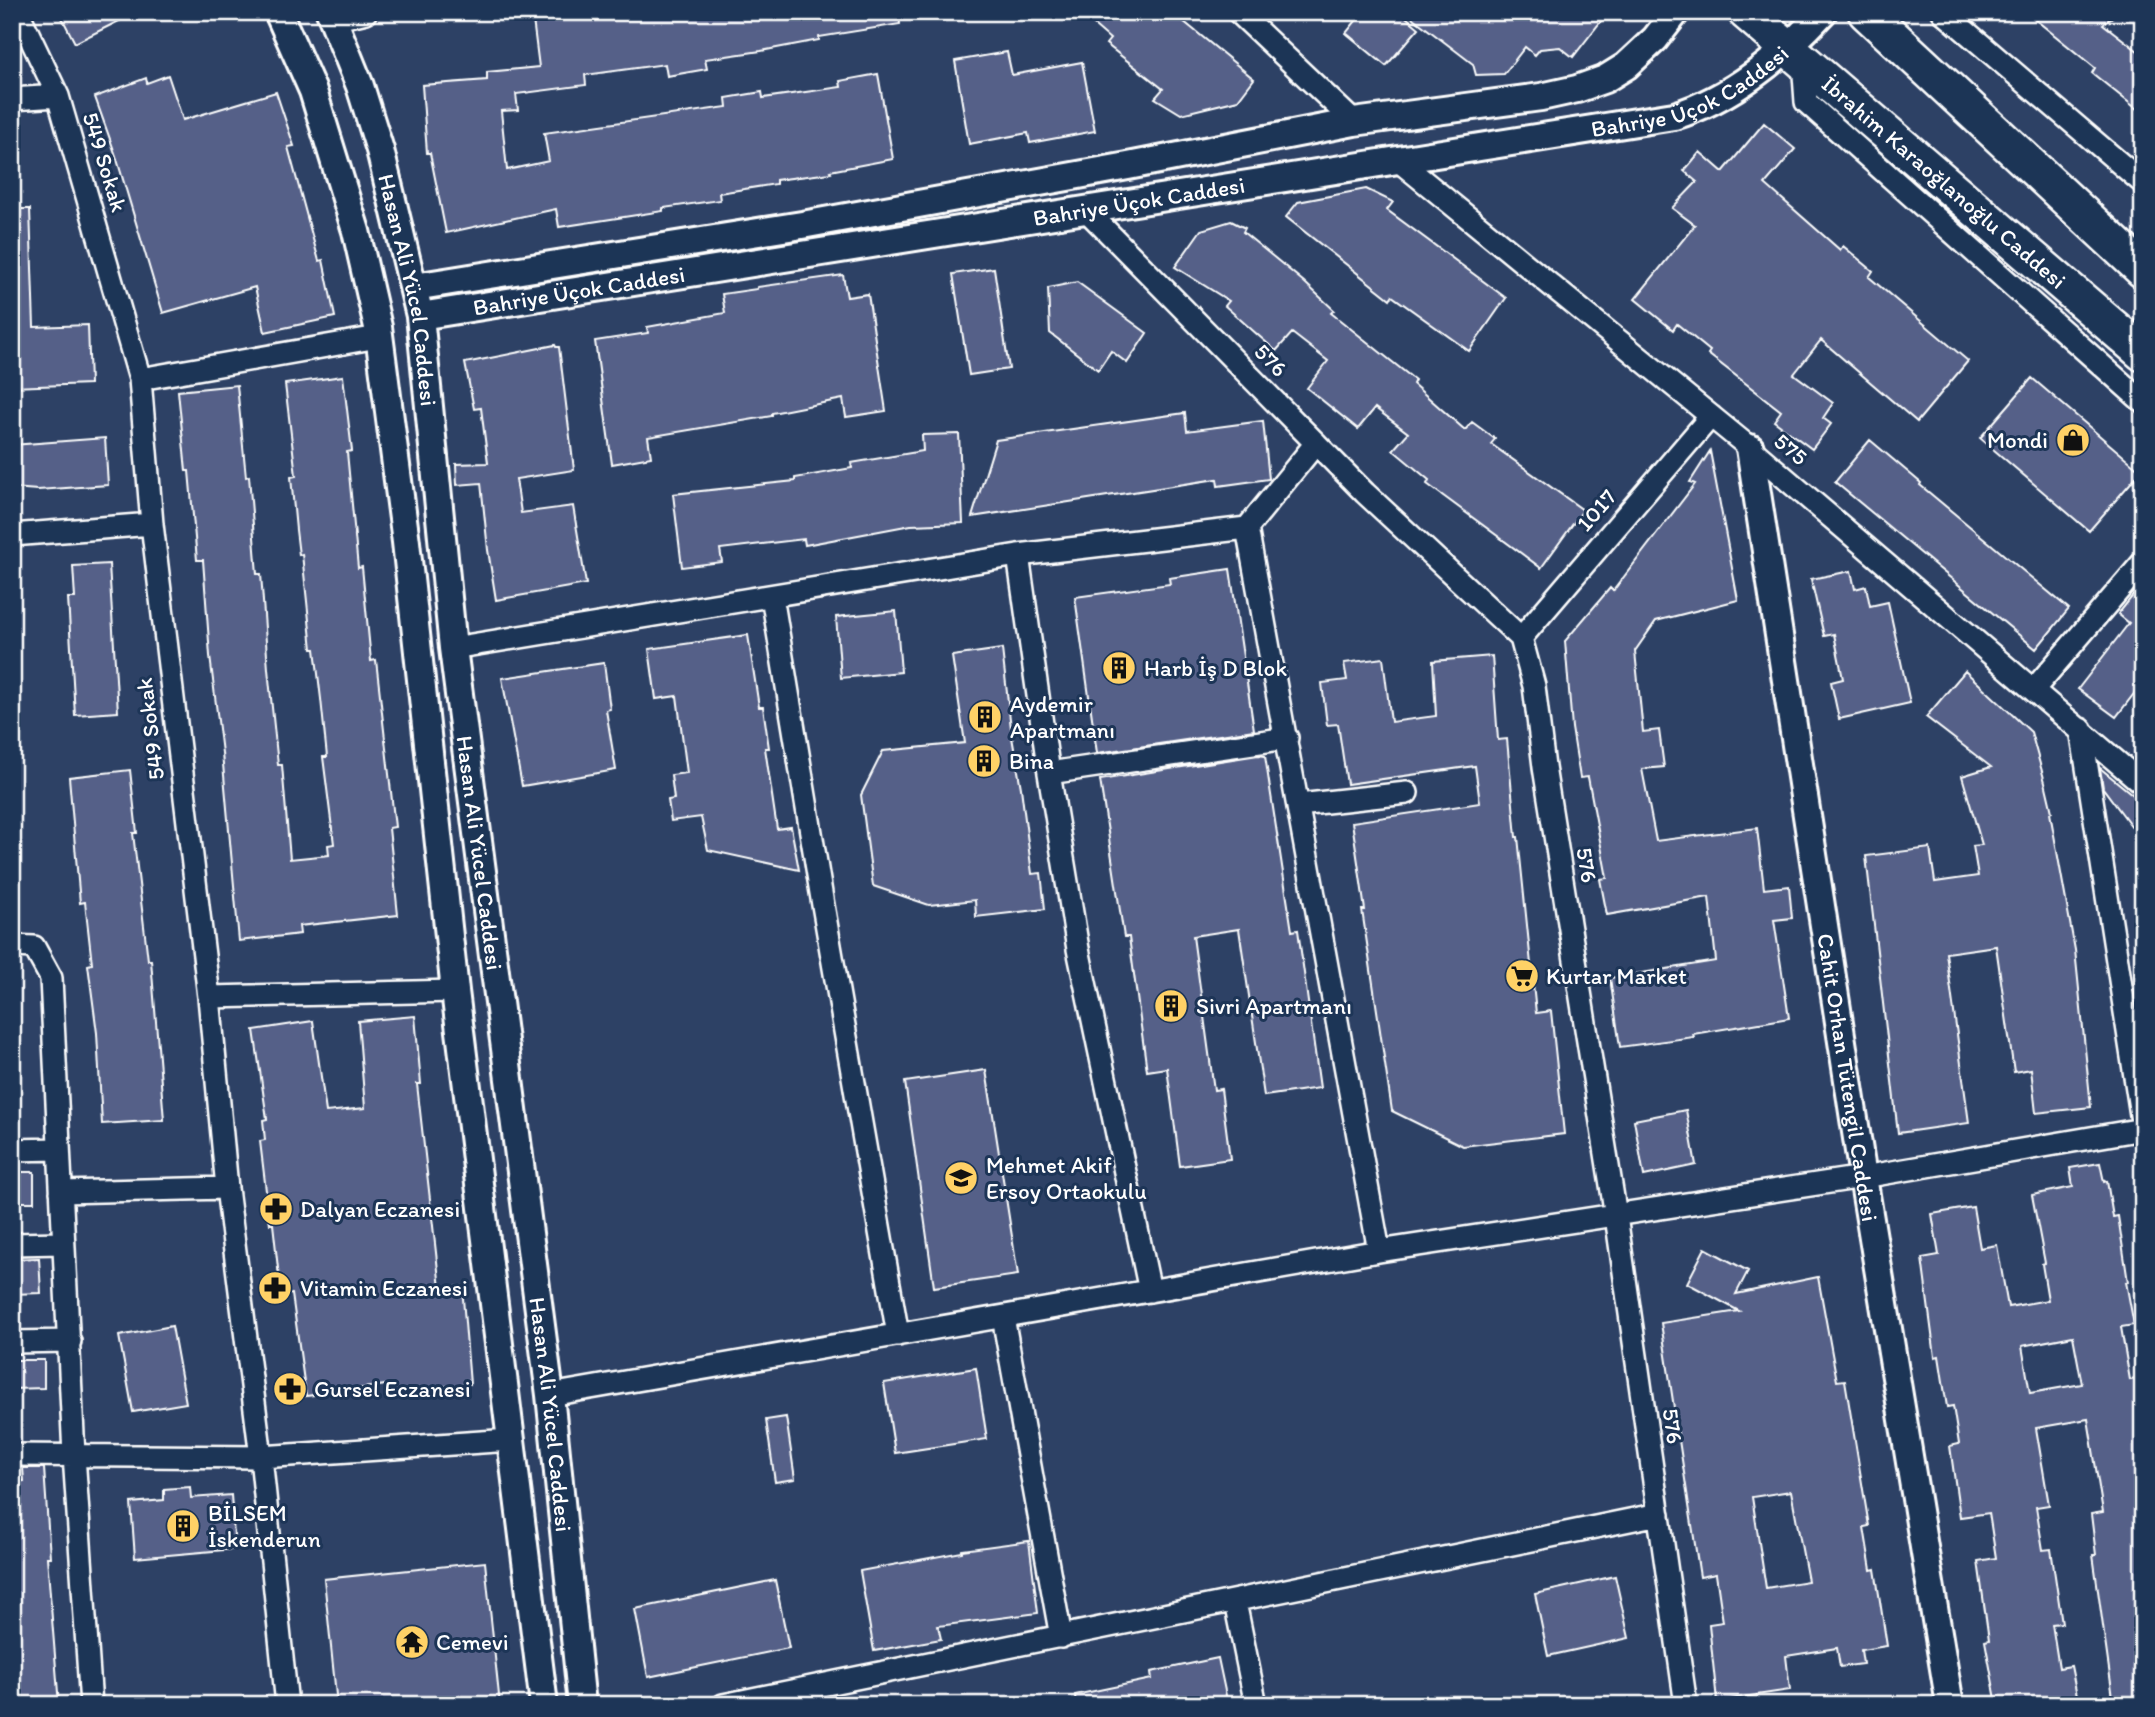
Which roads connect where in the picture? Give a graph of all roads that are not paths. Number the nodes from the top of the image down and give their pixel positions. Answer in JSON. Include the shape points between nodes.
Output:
{"nodes":[{"id":1,"x":18,"y":12,"type":"edge"},
{"id":2,"x":278,"y":12,"type":"edge"},
{"id":3,"x":366,"y":12,"type":"edge"},
{"id":4,"x":1238,"y":12,"type":"edge"},
{"id":5,"x":1676,"y":12,"type":"edge"},
{"id":6,"x":1746,"y":12,"type":"edge"},
{"id":7,"x":1823,"y":12,"type":"edge"},
{"id":8,"x":1866,"y":12,"type":"edge"},
{"id":9,"x":1943,"y":12,"type":"edge"},
{"id":10,"x":331,"y":16,"type":"edge"},
{"id":11,"x":1796,"y":55,"type":"junction"},
{"id":12,"x":58,"y":96,"type":"junction"},
{"id":13,"x":12,"y":99,"type":"edge"},
{"id":14,"x":1354,"y":122,"type":"junction"},
{"id":15,"x":1399,"y":161,"type":"junction"},
{"id":16,"x":2143,"y":183,"type":"edge"},
{"id":17,"x":1086,"y":210,"type":"junction"},
{"id":18,"x":2143,"y":270,"type":"edge"},
{"id":19,"x":414,"y":287,"type":"junction"},
{"id":20,"x":420,"y":316,"type":"junction"},
{"id":21,"x":378,"y":337,"type":"junction"},
{"id":22,"x":2143,"y":353,"type":"edge"},
{"id":23,"x":139,"y":379,"type":"junction"},
{"id":24,"x":2143,"y":402,"type":"edge"},
{"id":25,"x":1711,"y":416,"type":"junction"},
{"id":26,"x":1316,"y":443,"type":"junction"},
{"id":27,"x":1750,"y":448,"type":"junction"},
{"id":28,"x":152,"y":524,"type":"junction"},
{"id":29,"x":1247,"y":528,"type":"junction"},
{"id":30,"x":12,"y":535,"type":"edge"},
{"id":31,"x":1018,"y":555,"type":"junction"},
{"id":32,"x":2143,"y":562,"type":"edge"},
{"id":33,"x":772,"y":596,"type":"junction"},
{"id":34,"x":1521,"y":638,"type":"junction"},
{"id":35,"x":453,"y":648,"type":"junction"},
{"id":36,"x":2034,"y":690,"type":"junction"},
{"id":37,"x":2081,"y":729,"type":"junction"},
{"id":38,"x":1287,"y":738,"type":"junction"},
{"id":39,"x":1049,"y":773,"type":"junction"},
{"id":40,"x":2143,"y":783,"type":"edge"},
{"id":41,"x":1407,"y":793,"type":"dead end"},
{"id":42,"x":1299,"y":805,"type":"junction"},
{"id":43,"x":12,"y":946,"type":"edge"},
{"id":44,"x":455,"y":991,"type":"junction"},
{"id":45,"x":209,"y":997,"type":"junction"},
{"id":46,"x":2143,"y":1129,"type":"edge"},
{"id":47,"x":59,"y":1149,"type":"junction"},
{"id":48,"x":12,"y":1150,"type":"edge"},
{"id":49,"x":1863,"y":1177,"type":"junction"},
{"id":50,"x":227,"y":1188,"type":"junction"},
{"id":51,"x":61,"y":1192,"type":"junction"},
{"id":52,"x":1616,"y":1216,"type":"junction"},
{"id":53,"x":62,"y":1243,"type":"junction"},
{"id":54,"x":12,"y":1244,"type":"edge"},
{"id":55,"x":1379,"y":1251,"type":"junction"},
{"id":56,"x":1150,"y":1291,"type":"junction"},
{"id":57,"x":1003,"y":1317,"type":"junction"},
{"id":58,"x":898,"y":1335,"type":"junction"},
{"id":59,"x":70,"y":1341,"type":"junction"},
{"id":60,"x":12,"y":1342,"type":"edge"},
{"id":61,"x":550,"y":1395,"type":"junction"},
{"id":62,"x":511,"y":1440,"type":"junction"},
{"id":63,"x":12,"y":1455,"type":"edge"},
{"id":64,"x":74,"y":1455,"type":"junction"},
{"id":65,"x":261,"y":1457,"type":"junction"},
{"id":66,"x":1659,"y":1514,"type":"junction"},
{"id":67,"x":1235,"y":1602,"type":"junction"},
{"id":68,"x":1061,"y":1637,"type":"junction"},
{"id":69,"x":91,"y":1705,"type":"edge"},
{"id":70,"x":288,"y":1705,"type":"edge"},
{"id":71,"x":544,"y":1705,"type":"edge"},
{"id":72,"x":582,"y":1705,"type":"edge"},
{"id":73,"x":723,"y":1705,"type":"edge"},
{"id":74,"x":1256,"y":1705,"type":"edge"},
{"id":75,"x":1686,"y":1705,"type":"edge"},
{"id":76,"x":1950,"y":1705,"type":"edge"}],
"edges":[{"from":1,"to":12,"type":"street","name":"549 Sokak"},
{"from":2,"to":21,"type":"street","via":[[313,92],[337,169],[356,232]]},
{"from":3,"to":10,"type":"street"},
{"from":4,"to":14,"type":"street"},
{"from":5,"to":14,"type":"street","name":"Bahriye Üçok Caddesi","via":[[1626,66],[1577,89]]},
{"from":6,"to":11,"type":"highway","name":"İbrahim Karaoğlanoğlu Caddesi"},
{"from":7,"to":11,"type":"street","name":"Bahriye Üçok Caddesi"},
{"from":8,"to":18,"type":"highway"},
{"from":9,"to":16,"type":"street"},
{"from":10,"to":19,"type":"street","name":"Hasan Ali Yücel Caddesi","via":[[380,150]]},
{"from":11,"to":15,"type":"street","name":"Bahriye Üçok Caddesi","via":[[1701,107],[1674,116]]},
{"from":11,"to":22,"type":"highway","name":"İbrahim Karaoğlanoğlu Caddesi"},
{"from":11,"to":24,"type":"street","via":[[1806,102]]},
{"from":12,"to":13,"type":"street"},
{"from":12,"to":23,"type":"street","name":"549 Sokak"},
{"from":14,"to":19,"type":"street","name":"Bahriye Üçok Caddesi","via":[[802,225]]},
{"from":15,"to":17,"type":"street","name":"Bahriye Üçok Caddesi"},
{"from":15,"to":25,"type":"street","name":"575"},
{"from":17,"to":20,"type":"street","name":"Bahriye Üçok Caddesi"},
{"from":17,"to":26,"type":"street","name":"576"},
{"from":19,"to":20,"type":"street","name":"Hasan Ali Yücel Caddesi"},
{"from":20,"to":35,"type":"street","name":"Hasan Ali Yücel Caddesi"},
{"from":21,"to":23,"type":"street"},
{"from":21,"to":44,"type":"street","via":[[406,542]]},
{"from":23,"to":28,"type":"street","name":"549 Sokak"},
{"from":25,"to":27,"type":"street","name":"575"},
{"from":25,"to":34,"type":"street","name":"1017"},
{"from":26,"to":29,"type":"street"},
{"from":26,"to":34,"type":"street","name":"576"},
{"from":27,"to":36,"type":"street","name":"575"},
{"from":27,"to":49,"type":"street","name":"Cahit Orhan Tütengil Caddesi"},
{"from":28,"to":30,"type":"street"},
{"from":28,"to":45,"type":"street","name":"549 Sokak"},
{"from":29,"to":31,"type":"street"},
{"from":29,"to":38,"type":"street"},
{"from":31,"to":33,"type":"street"},
{"from":31,"to":39,"type":"street"},
{"from":32,"to":36,"type":"street"},
{"from":33,"to":35,"type":"street"},
{"from":33,"to":58,"type":"street"},
{"from":34,"to":52,"type":"street","name":"576","via":[[1534,686]]},
{"from":35,"to":61,"type":"street","name":"Hasan Ali Yücel Caddesi"},
{"from":36,"to":37,"type":"street","name":"575"},
{"from":37,"to":40,"type":"street","name":"575"},
{"from":37,"to":46,"type":"street"},
{"from":38,"to":39,"type":"street"},
{"from":38,"to":42,"type":"street"},
{"from":39,"to":56,"type":"street","via":[[1078,949]]},
{"from":41,"to":42,"type":"street"},
{"from":42,"to":55,"type":"street"},
{"from":43,"to":47,"type":"street","via":[[34,947],[51,978]]},
{"from":44,"to":45,"type":"street"},
{"from":44,"to":62,"type":"street"},
{"from":45,"to":50,"type":"street","name":"549 Sokak"},
{"from":46,"to":49,"type":"street"},
{"from":47,"to":48,"type":"street"},
{"from":47,"to":51,"type":"street"},
{"from":49,"to":52,"type":"street"},
{"from":49,"to":76,"type":"street","name":"Cahit Orhan Tütengil Caddesi"},
{"from":50,"to":51,"type":"street"},
{"from":50,"to":65,"type":"street","name":"549 Sokak"},
{"from":51,"to":53,"type":"street"},
{"from":52,"to":55,"type":"street"},
{"from":52,"to":66,"type":"street","name":"576"},
{"from":53,"to":54,"type":"street"},
{"from":53,"to":59,"type":"street"},
{"from":55,"to":56,"type":"street"},
{"from":56,"to":57,"type":"street"},
{"from":57,"to":58,"type":"street"},
{"from":57,"to":68,"type":"street"},
{"from":58,"to":61,"type":"street"},
{"from":59,"to":60,"type":"street"},
{"from":59,"to":64,"type":"street"},
{"from":61,"to":72,"type":"street","name":"Hasan Ali Yücel Caddesi"},
{"from":62,"to":65,"type":"street"},
{"from":62,"to":71,"type":"street"},
{"from":63,"to":64,"type":"street"},
{"from":64,"to":65,"type":"street"},
{"from":64,"to":69,"type":"street"},
{"from":65,"to":70,"type":"street","name":"549 Sokak"},
{"from":66,"to":67,"type":"street"},
{"from":66,"to":75,"type":"street","name":"576"},
{"from":67,"to":68,"type":"street"},
{"from":67,"to":74,"type":"street"},
{"from":68,"to":73,"type":"street"}]}
